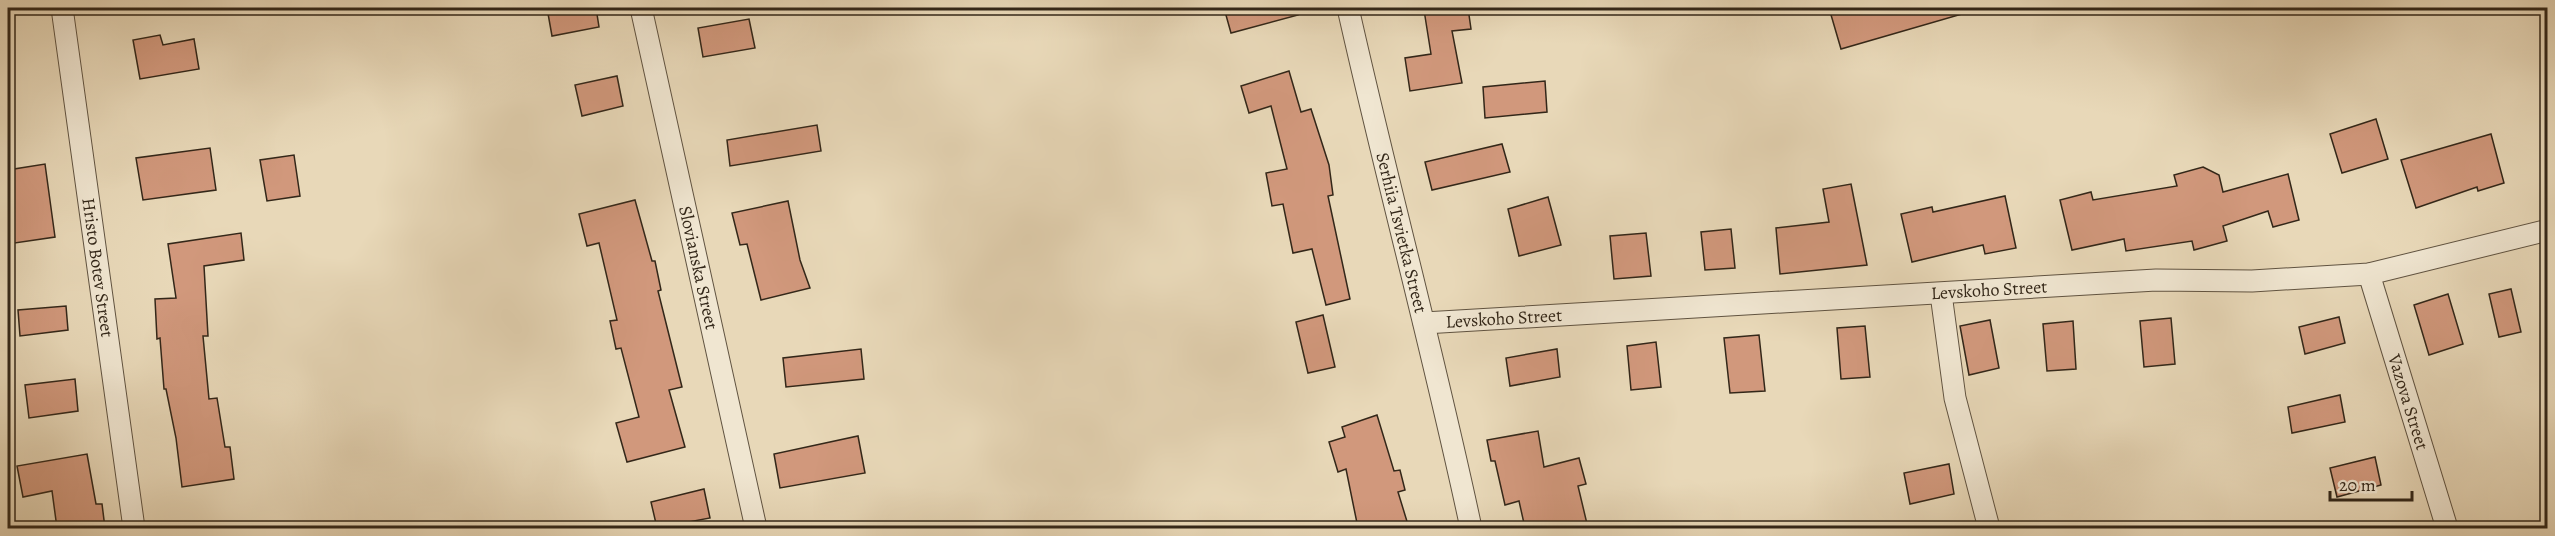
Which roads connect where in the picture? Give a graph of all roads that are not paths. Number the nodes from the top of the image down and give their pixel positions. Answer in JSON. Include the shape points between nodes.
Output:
{"nodes":[{"id":1,"x":62,"y":8,"type":"edge"},
{"id":2,"x":641,"y":8,"type":"edge"},
{"id":3,"x":1348,"y":8,"type":"edge"},
{"id":4,"x":2547,"y":230,"type":"edge"},
{"id":5,"x":2369,"y":274,"type":"junction"},
{"id":6,"x":1941,"y":294,"type":"junction"},
{"id":7,"x":1424,"y":322,"type":"junction"},
{"id":8,"x":134,"y":528,"type":"edge"},
{"id":9,"x":756,"y":528,"type":"edge"},
{"id":10,"x":1472,"y":528,"type":"edge"},
{"id":11,"x":1989,"y":528,"type":"edge"},
{"id":12,"x":2447,"y":528,"type":"edge"}],
"edges":[{"from":1,"to":8,"type":"street","name":"Hristo Botev Street"},
{"from":2,"to":9,"type":"street","name":"Slovianska Street"},
{"from":3,"to":7,"type":"street","name":"Serhiia Tsvietka Street"},
{"from":4,"to":5,"type":"street","name":"Levskoho Street"},
{"from":5,"to":6,"type":"street","name":"Levskoho Street","via":[[2252,281],[2156,280]]},
{"from":5,"to":12,"type":"street","name":"Vazova Street"},
{"from":6,"to":7,"type":"street","name":"Levskoho Street"},
{"from":6,"to":11,"type":"street","via":[[1955,398]]},
{"from":7,"to":10,"type":"street","name":"Serhiia Tsvietka Street"}]}
